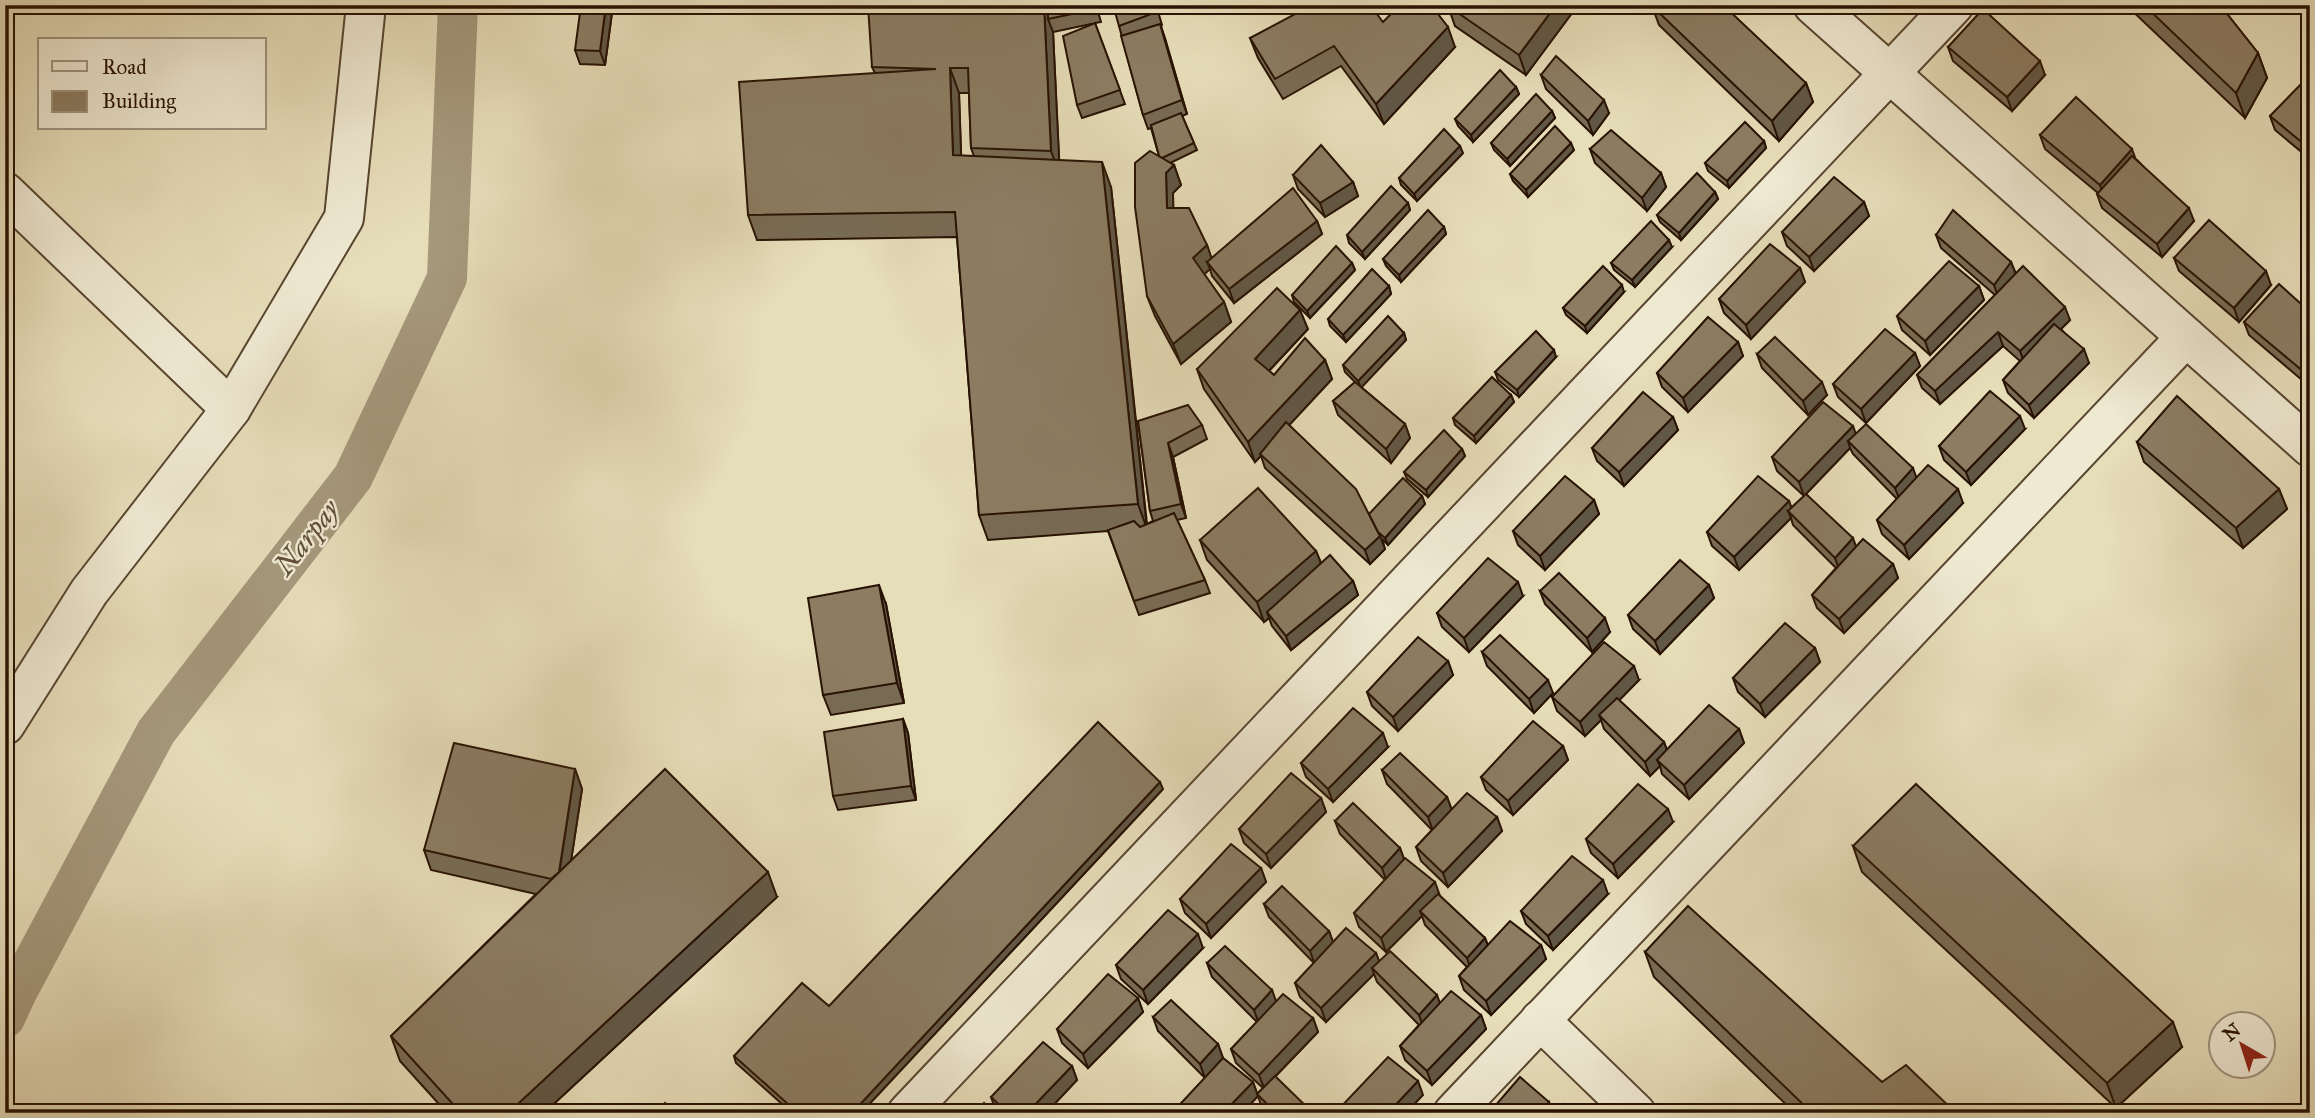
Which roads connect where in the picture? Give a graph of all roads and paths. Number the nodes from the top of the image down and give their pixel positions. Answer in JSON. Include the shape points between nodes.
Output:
{"nodes":[{"id":1,"x":366,"y":5,"type":"edge"},
{"id":2,"x":1813,"y":5,"type":"edge"},
{"id":3,"x":1954,"y":5,"type":"edge"},
{"id":4,"x":1891,"y":73,"type":"junction"},
{"id":5,"x":5,"y":192,"type":"edge"},
{"id":6,"x":2186,"y":337,"type":"junction"},
{"id":7,"x":231,"y":409,"type":"junction"},
{"id":8,"x":2310,"y":447,"type":"edge"},
{"id":9,"x":5,"y":724,"type":"edge"},
{"id":10,"x":1540,"y":1020,"type":"junction"},
{"id":11,"x":907,"y":1113,"type":"edge"},
{"id":12,"x":1453,"y":1113,"type":"edge"},
{"id":13,"x":1636,"y":1113,"type":"edge"}],
"edges":[{"from":1,"to":7,"type":"street","via":[[344,218]]},
{"from":2,"to":4,"type":"street"},
{"from":3,"to":4,"type":"street"},
{"from":4,"to":6,"type":"street"},
{"from":4,"to":11,"type":"street"},
{"from":5,"to":7,"type":"street"},
{"from":6,"to":8,"type":"street"},
{"from":6,"to":10,"type":"street"},
{"from":7,"to":9,"type":"street","via":[[89,593]]},
{"from":10,"to":12,"type":"street"},
{"from":10,"to":13,"type":"street"}]}
